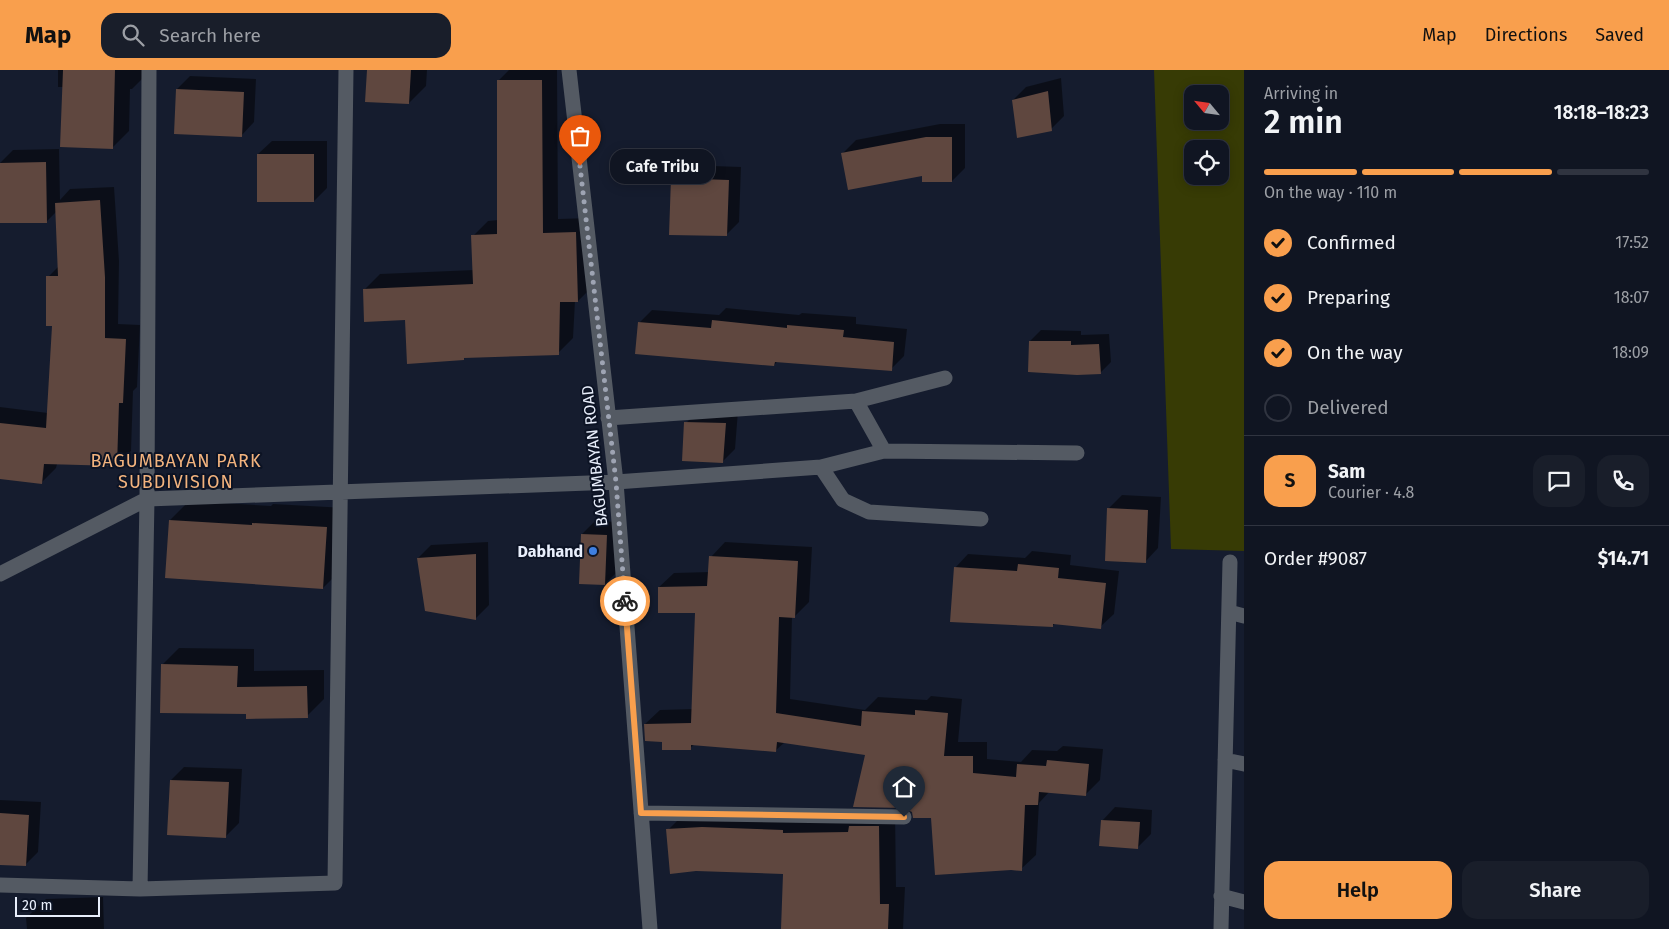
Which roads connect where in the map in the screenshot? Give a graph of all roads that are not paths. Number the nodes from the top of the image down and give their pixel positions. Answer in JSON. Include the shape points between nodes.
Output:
{"nodes":[{"id":1,"x":149,"y":70,"type":"edge"},
{"id":2,"x":346,"y":70,"type":"edge"},
{"id":3,"x":569,"y":70,"type":"edge"},
{"id":4,"x":945,"y":378,"type":"dead end"},
{"id":5,"x":856,"y":402,"type":"junction"},
{"id":6,"x":608,"y":418,"type":"junction"},
{"id":7,"x":884,"y":451,"type":"junction"},
{"id":8,"x":1077,"y":453,"type":"dead end"},
{"id":9,"x":820,"y":467,"type":"junction"},
{"id":10,"x":616,"y":482,"type":"junction"},
{"id":11,"x":340,"y":493,"type":"junction"},
{"id":12,"x":146,"y":499,"type":"junction"},
{"id":13,"x":980,"y":518,"type":"dead end"},
{"id":14,"x":1230,"y":562,"type":"dead end"},
{"id":15,"x":0,"y":574,"type":"edge"},
{"id":16,"x":1229,"y":612,"type":"junction"},
{"id":17,"x":1244,"y":616,"type":"edge"},
{"id":18,"x":1225,"y":760,"type":"junction"},
{"id":19,"x":1244,"y":764,"type":"edge"},
{"id":20,"x":641,"y":813,"type":"junction"},
{"id":21,"x":904,"y":817,"type":"dead end"},
{"id":22,"x":0,"y":885,"type":"edge"},
{"id":23,"x":140,"y":889,"type":"junction"},
{"id":24,"x":1222,"y":896,"type":"junction"},
{"id":25,"x":1244,"y":902,"type":"edge"},
{"id":26,"x":650,"y":929,"type":"edge"},
{"id":27,"x":1221,"y":929,"type":"edge"}],
"edges":[{"from":1,"to":12,"type":"street"},
{"from":2,"to":11,"type":"street"},
{"from":3,"to":6,"type":"street","name":"BAGUMBAYAN ROAD"},
{"from":4,"to":5,"type":"street"},
{"from":5,"to":6,"type":"street"},
{"from":5,"to":7,"type":"street"},
{"from":6,"to":10,"type":"street","name":"BAGUMBAYAN ROAD"},
{"from":7,"to":8,"type":"street"},
{"from":7,"to":9,"type":"street"},
{"from":9,"to":10,"type":"street"},
{"from":9,"to":13,"type":"street","via":[[843,500],[869,512]]},
{"from":10,"to":11,"type":"street"},
{"from":10,"to":20,"type":"street","name":"BAGUMBAYAN ROAD"},
{"from":11,"to":12,"type":"street"},
{"from":11,"to":23,"type":"street","via":[[335,883]]},
{"from":12,"to":15,"type":"street"},
{"from":12,"to":23,"type":"street"},
{"from":14,"to":16,"type":"street"},
{"from":16,"to":17,"type":"street"},
{"from":16,"to":18,"type":"street"},
{"from":18,"to":19,"type":"street"},
{"from":18,"to":24,"type":"street"},
{"from":20,"to":21,"type":"street"},
{"from":20,"to":26,"type":"street","name":"BAGUMBAYAN ROAD"},
{"from":22,"to":23,"type":"street"},
{"from":24,"to":25,"type":"street"},
{"from":24,"to":27,"type":"street"}]}
